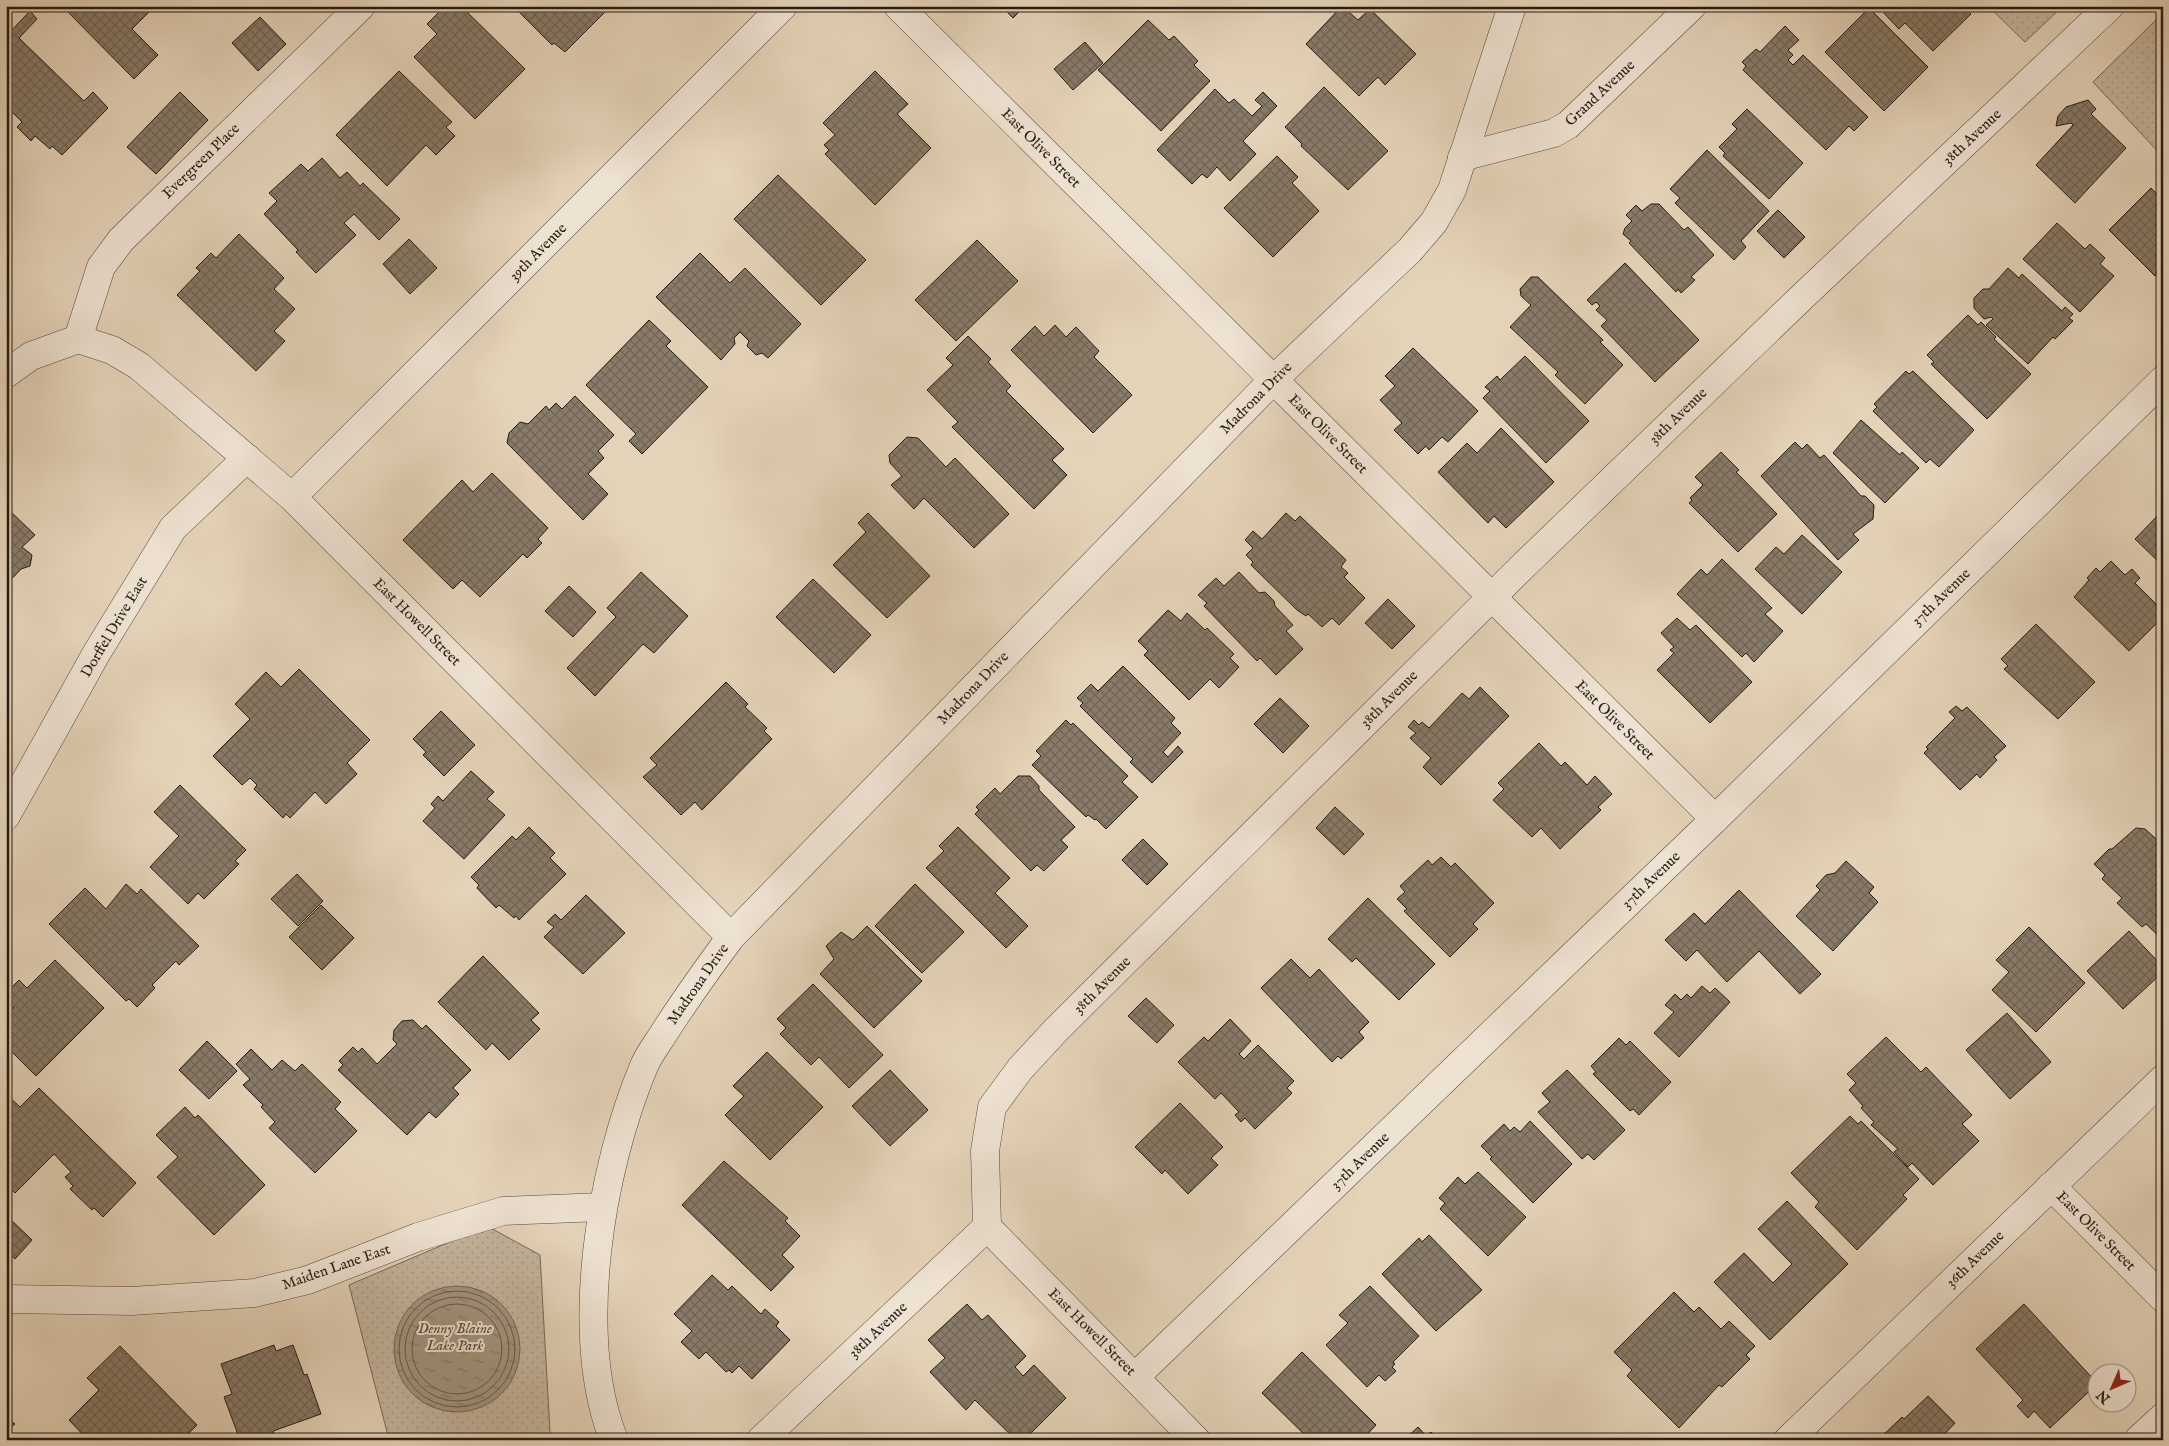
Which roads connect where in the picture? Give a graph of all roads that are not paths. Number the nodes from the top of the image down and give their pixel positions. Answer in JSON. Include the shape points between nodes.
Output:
{"nodes":[{"id":1,"x":361,"y":6,"type":"edge"},
{"id":2,"x":783,"y":6,"type":"edge"},
{"id":3,"x":898,"y":6,"type":"edge"},
{"id":4,"x":1512,"y":6,"type":"edge"},
{"id":5,"x":1692,"y":6,"type":"edge"},
{"id":6,"x":2110,"y":6,"type":"edge"},
{"id":7,"x":1462,"y":157,"type":"junction"},
{"id":8,"x":78,"y":340,"type":"junction"},
{"id":9,"x":6,"y":374,"type":"edge"},
{"id":10,"x":1273,"y":380,"type":"junction"},
{"id":11,"x":2163,"y":380,"type":"edge"},
{"id":12,"x":247,"y":458,"type":"junction"},
{"id":13,"x":292,"y":497,"type":"junction"},
{"id":14,"x":1491,"y":597,"type":"junction"},
{"id":15,"x":6,"y":816,"type":"edge"},
{"id":16,"x":1716,"y":819,"type":"junction"},
{"id":17,"x":731,"y":937,"type":"junction"},
{"id":18,"x":2163,"y":1079,"type":"edge"},
{"id":19,"x":2051,"y":1186,"type":"junction"},
{"id":20,"x":602,"y":1207,"type":"junction"},
{"id":21,"x":987,"y":1226,"type":"junction"},
{"id":22,"x":2163,"y":1298,"type":"edge"},
{"id":23,"x":6,"y":1299,"type":"edge"},
{"id":24,"x":1136,"y":1376,"type":"junction"},
{"id":25,"x":2163,"y":1417,"type":"edge"},
{"id":26,"x":614,"y":1440,"type":"edge"},
{"id":27,"x":761,"y":1440,"type":"edge"},
{"id":28,"x":1196,"y":1440,"type":"edge"},
{"id":29,"x":1788,"y":1440,"type":"edge"},
{"id":30,"x":2138,"y":1440,"type":"edge"}],
"edges":[{"from":1,"to":8,"type":"street","name":"Evergreen Place","via":[[120,240],[101,267]]},
{"from":2,"to":13,"type":"street","name":"39th Avenue"},
{"from":3,"to":10,"type":"street","name":"East Olive Street"},
{"from":4,"to":7,"type":"street","name":"Madrona Drive"},
{"from":5,"to":7,"type":"street","name":"Grand Avenue","via":[[1568,126],[1554,133]]},
{"from":6,"to":14,"type":"street","name":"38th Avenue"},
{"from":7,"to":10,"type":"street","name":"Madrona Drive","via":[[1452,190],[1434,222],[1410,250]]},
{"from":8,"to":9,"type":"street","via":[[31,356]]},
{"from":8,"to":12,"type":"street","name":"East Howell Street","via":[[112,350],[139,366]]},
{"from":10,"to":14,"type":"street","name":"East Olive Street"},
{"from":10,"to":17,"type":"street","name":"Madrona Drive"},
{"from":11,"to":16,"type":"street","name":"37th Avenue"},
{"from":12,"to":13,"type":"street","name":"East Howell Street"},
{"from":12,"to":15,"type":"street","name":"Dorffel Drive East","via":[[173,528],[96,654]]},
{"from":13,"to":17,"type":"street","name":"East Howell Street"},
{"from":14,"to":16,"type":"street","name":"East Olive Street"},
{"from":14,"to":21,"type":"street","name":"38th Avenue","via":[[1020,1069],[992,1108],[985,1151]]},
{"from":16,"to":24,"type":"street","name":"37th Avenue"},
{"from":17,"to":20,"type":"street","name":"Madrona Drive","via":[[688,994],[645,1064],[620,1133]]},
{"from":18,"to":19,"type":"street","name":"36th Avenue"},
{"from":19,"to":22,"type":"street","name":"East Olive Street"},
{"from":19,"to":29,"type":"street","name":"36th Avenue"},
{"from":20,"to":23,"type":"street","name":"Maiden Lane East","via":[[503,1212],[418,1238],[308,1280],[256,1293],[132,1301]]},
{"from":20,"to":26,"type":"street","name":"Madrona Drive","via":[[593,1307],[598,1372]]},
{"from":21,"to":24,"type":"street","name":"East Howell Street"},
{"from":21,"to":27,"type":"street","name":"38th Avenue"},
{"from":24,"to":28,"type":"street","name":"East Howell Street"},
{"from":25,"to":30,"type":"street"}]}
